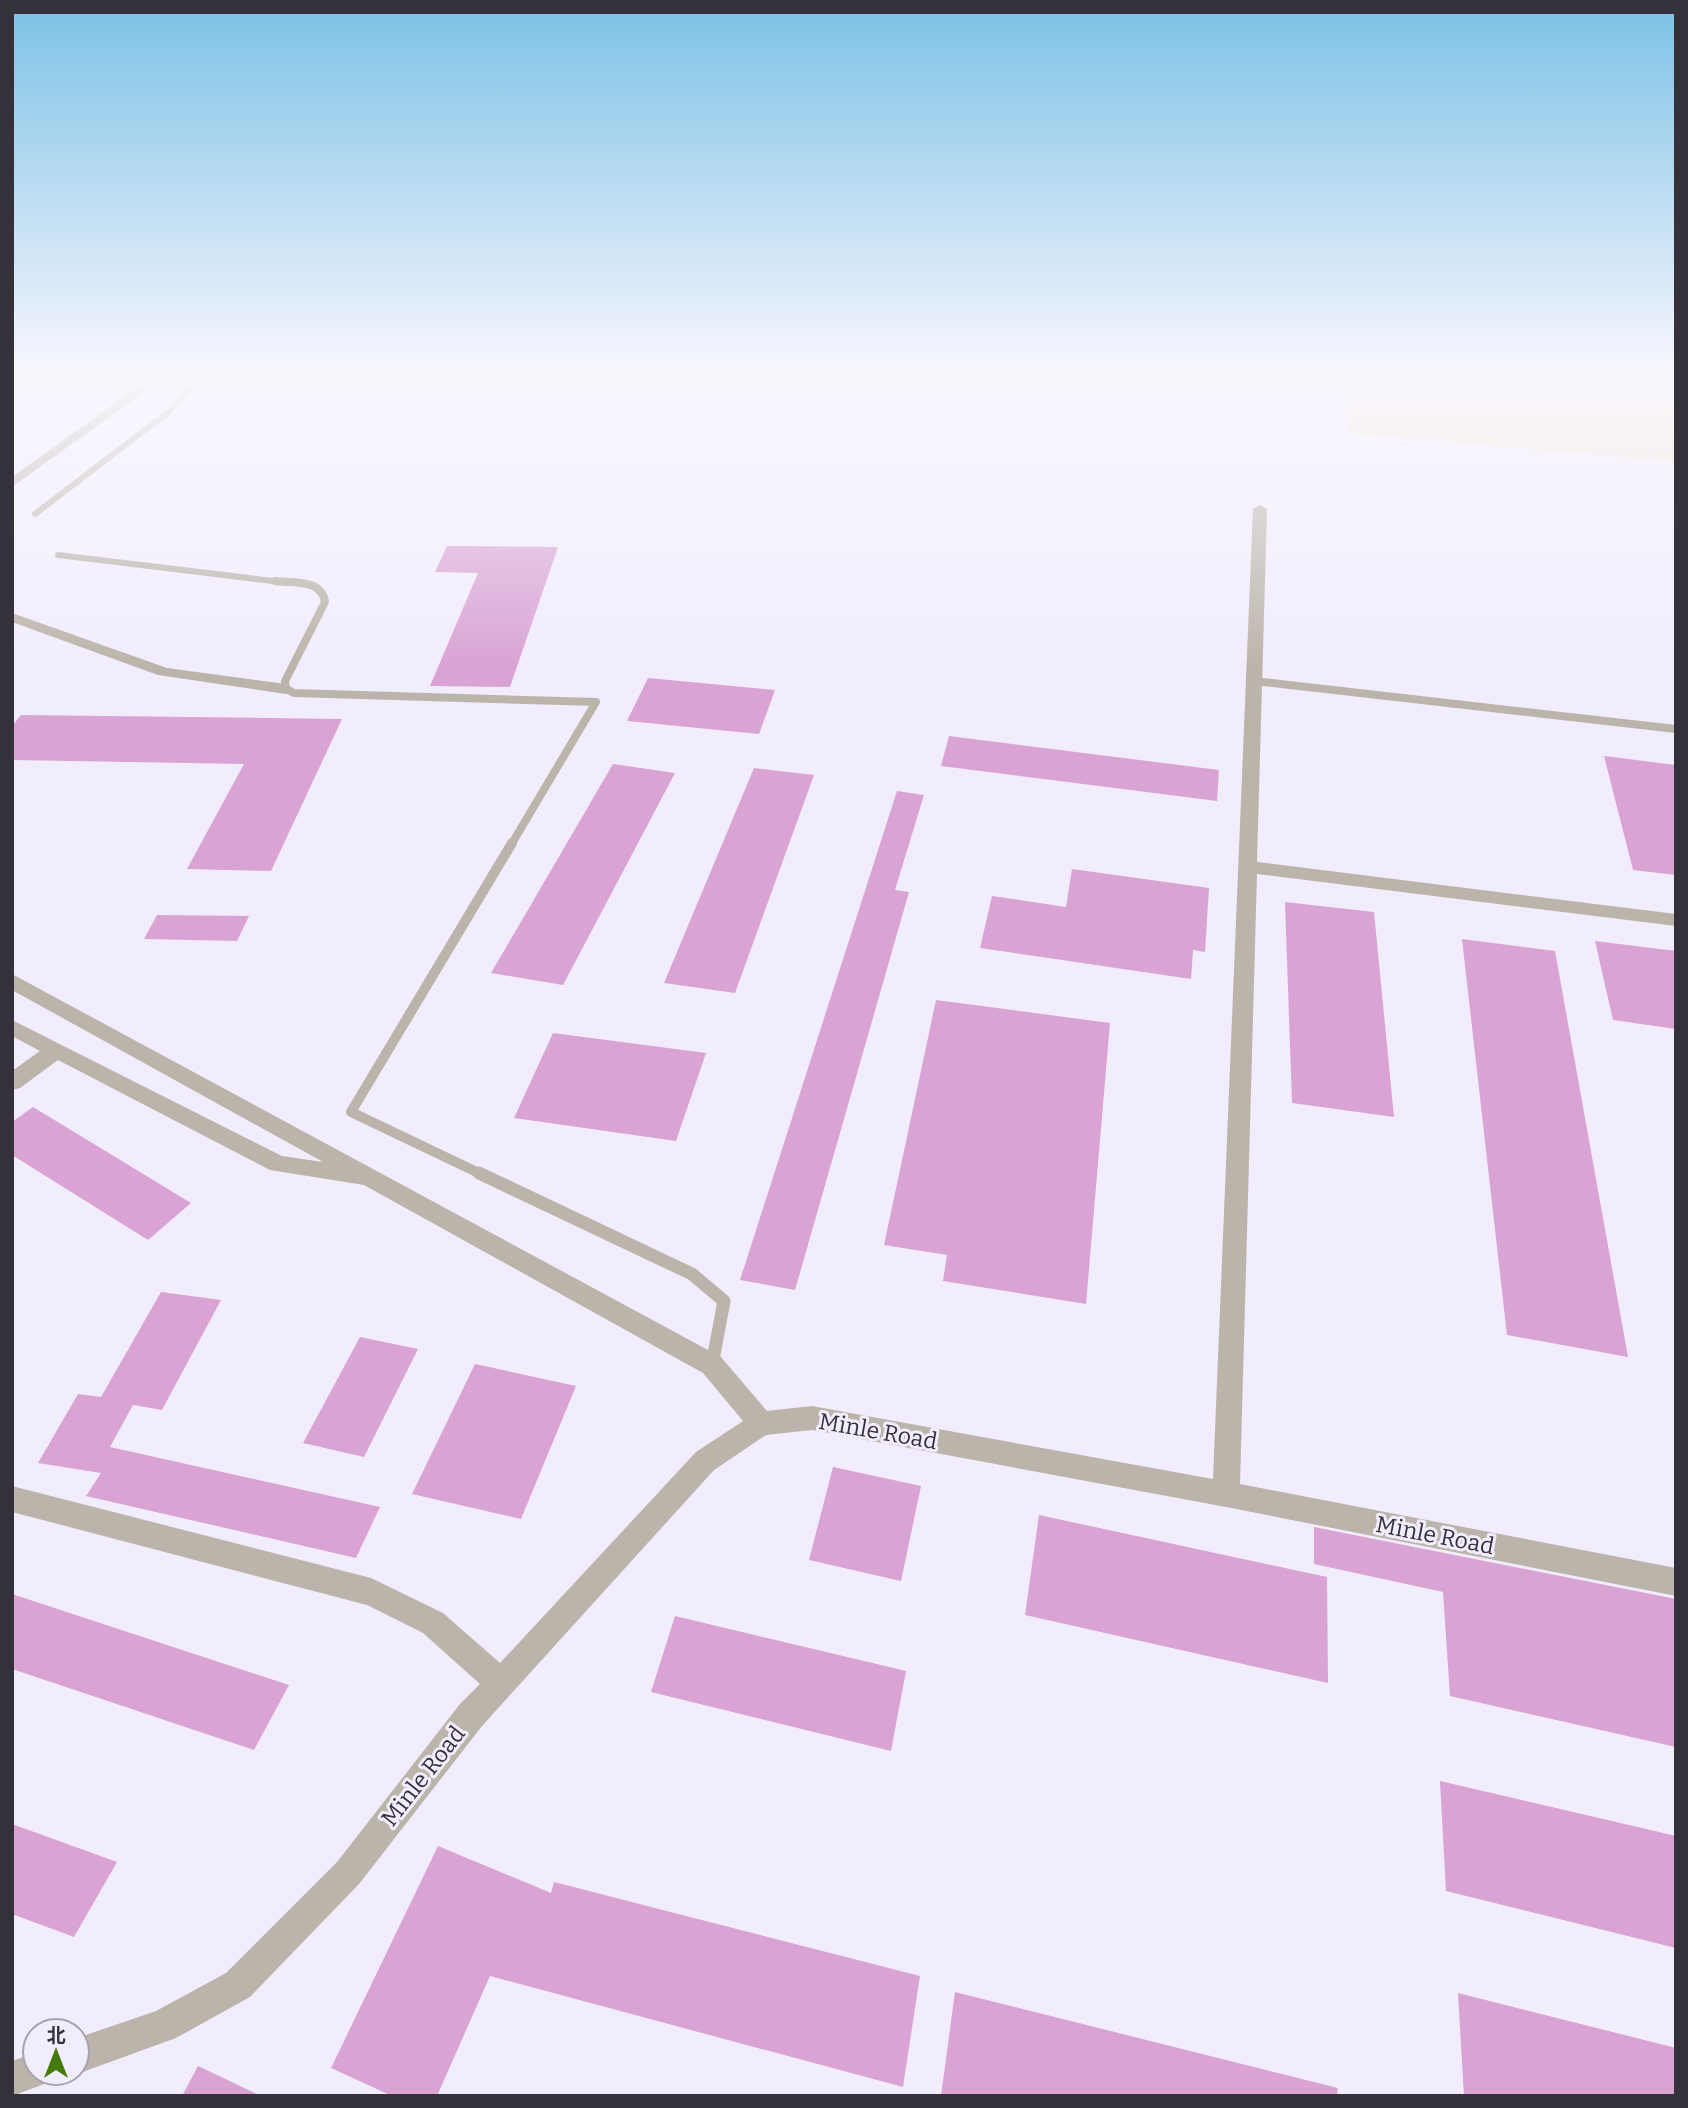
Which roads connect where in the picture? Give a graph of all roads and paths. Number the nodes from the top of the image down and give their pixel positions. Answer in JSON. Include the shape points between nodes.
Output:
{"nodes":[{"id":1,"x":28,"y":471,"type":"edge"},
{"id":2,"x":91,"y":471,"type":"edge"},
{"id":3,"x":12,"y":483,"type":"edge"},
{"id":4,"x":1260,"y":509,"type":"dead end"},
{"id":5,"x":36,"y":514,"type":"dead end"},
{"id":6,"x":58,"y":555,"type":"dead end"},
{"id":7,"x":12,"y":617,"type":"edge"},
{"id":8,"x":1254,"y":681,"type":"junction"},
{"id":9,"x":286,"y":689,"type":"junction"},
{"id":10,"x":1676,"y":730,"type":"edge"},
{"id":11,"x":1248,"y":867,"type":"junction"},
{"id":12,"x":1676,"y":920,"type":"edge"},
{"id":13,"x":12,"y":981,"type":"edge"},
{"id":14,"x":12,"y":1027,"type":"edge"},
{"id":15,"x":55,"y":1051,"type":"junction"},
{"id":16,"x":12,"y":1082,"type":"edge"},
{"id":17,"x":376,"y":1180,"type":"junction"},
{"id":18,"x":712,"y":1365,"type":"junction"},
{"id":19,"x":761,"y":1424,"type":"junction"},
{"id":20,"x":1226,"y":1494,"type":"junction"},
{"id":21,"x":12,"y":1499,"type":"edge"},
{"id":22,"x":1676,"y":1582,"type":"edge"},
{"id":23,"x":501,"y":1684,"type":"junction"},
{"id":24,"x":91,"y":2051,"type":"edge"}],
"edges":[{"from":1,"to":3,"type":"street"},
{"from":2,"to":5,"type":"lane"},
{"from":4,"to":8,"type":"street"},
{"from":6,"to":9,"type":"lane","via":[[317,586],[325,602],[285,681]]},
{"from":7,"to":9,"type":"street","via":[[164,672]]},
{"from":8,"to":10,"type":"lane"},
{"from":8,"to":11,"type":"street"},
{"from":9,"to":18,"type":"lane","via":[[596,702],[351,1112],[692,1274],[724,1301]]},
{"from":11,"to":12,"type":"street"},
{"from":11,"to":20,"type":"street"},
{"from":13,"to":17,"type":"street"},
{"from":14,"to":15,"type":"street"},
{"from":15,"to":16,"type":"street"},
{"from":15,"to":17,"type":"street","via":[[278,1164]]},
{"from":17,"to":18,"type":"street"},
{"from":18,"to":19,"type":"street"},
{"from":19,"to":20,"type":"street","name":"Minle Road","via":[[812,1418]]},
{"from":19,"to":23,"type":"street","name":"Minle Road","via":[[705,1461]]},
{"from":20,"to":22,"type":"street","name":"Minle Road"},
{"from":21,"to":23,"type":"street","via":[[371,1592],[433,1623]]},
{"from":23,"to":24,"type":"street","name":"Minle Road","via":[[471,1715],[348,1872],[238,1985],[164,2025]]}]}
